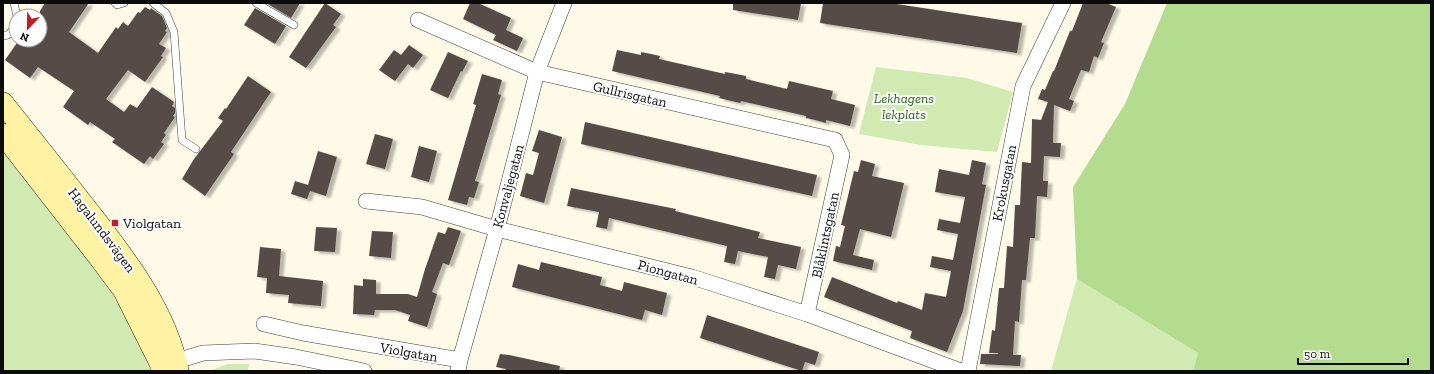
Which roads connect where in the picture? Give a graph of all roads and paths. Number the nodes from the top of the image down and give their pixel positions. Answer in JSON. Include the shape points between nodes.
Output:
{"nodes":[{"id":1,"x":115,"y":3,"type":"edge"},
{"id":2,"x":124,"y":3,"type":"edge"},
{"id":3,"x":153,"y":3,"type":"edge"},
{"id":4,"x":256,"y":3,"type":"edge"},
{"id":5,"x":564,"y":3,"type":"edge"},
{"id":6,"x":1062,"y":3,"type":"edge"},
{"id":7,"x":418,"y":20,"type":"dead end"},
{"id":8,"x":294,"y":26,"type":"dead end"},
{"id":9,"x":537,"y":72,"type":"junction"},
{"id":10,"x":3,"y":103,"type":"edge"},
{"id":11,"x":3,"y":134,"type":"edge"},
{"id":12,"x":196,"y":149,"type":"dead end"},
{"id":13,"x":842,"y":155,"type":"joint"},
{"id":14,"x":366,"y":201,"type":"dead end"},
{"id":15,"x":497,"y":229,"type":"junction"},
{"id":16,"x":807,"y":314,"type":"junction"},
{"id":17,"x":264,"y":324,"type":"dead end"},
{"id":18,"x":459,"y":366,"type":"edge"},
{"id":19,"x":169,"y":367,"type":"edge"},
{"id":20,"x":364,"y":371,"type":"edge"},
{"id":21,"x":961,"y":371,"type":"edge"},
{"id":22,"x":968,"y":371,"type":"edge"}],
"edges":[{"from":1,"to":2,"type":"lane"},
{"from":3,"to":12,"type":"lane","via":[[166,13],[174,32],[182,140]]},
{"from":4,"to":8,"type":"lane"},
{"from":5,"to":9,"type":"street","name":"Konvaljegatan"},
{"from":6,"to":22,"type":"street","name":"Krokusgatan","via":[[1023,86]]},
{"from":7,"to":9,"type":"street","name":"Gullrisgatan"},
{"from":9,"to":13,"type":"street","name":"Gullrisgatan","via":[[834,140]]},
{"from":9,"to":15,"type":"street","name":"Konvaljegatan"},
{"from":10,"to":19,"type":"street","name":"Hagalundsvägen","via":[[126,259],[166,330]]},
{"from":11,"to":19,"type":"street","name":"Hagalundsvägen","via":[[124,292]]},
{"from":13,"to":16,"type":"street","name":"Blåklintsgatan"},
{"from":14,"to":15,"type":"street","name":"Piongatan","via":[[422,207]]},
{"from":15,"to":16,"type":"street","name":"Piongatan","via":[[692,277]]},
{"from":15,"to":18,"type":"street","name":"Konvaljegatan"},
{"from":16,"to":21,"type":"street","name":"Piongatan"},
{"from":17,"to":18,"type":"street","name":"Violgatan"},
{"from":19,"to":20,"type":"street","via":[[203,353],[254,351]]}]}
